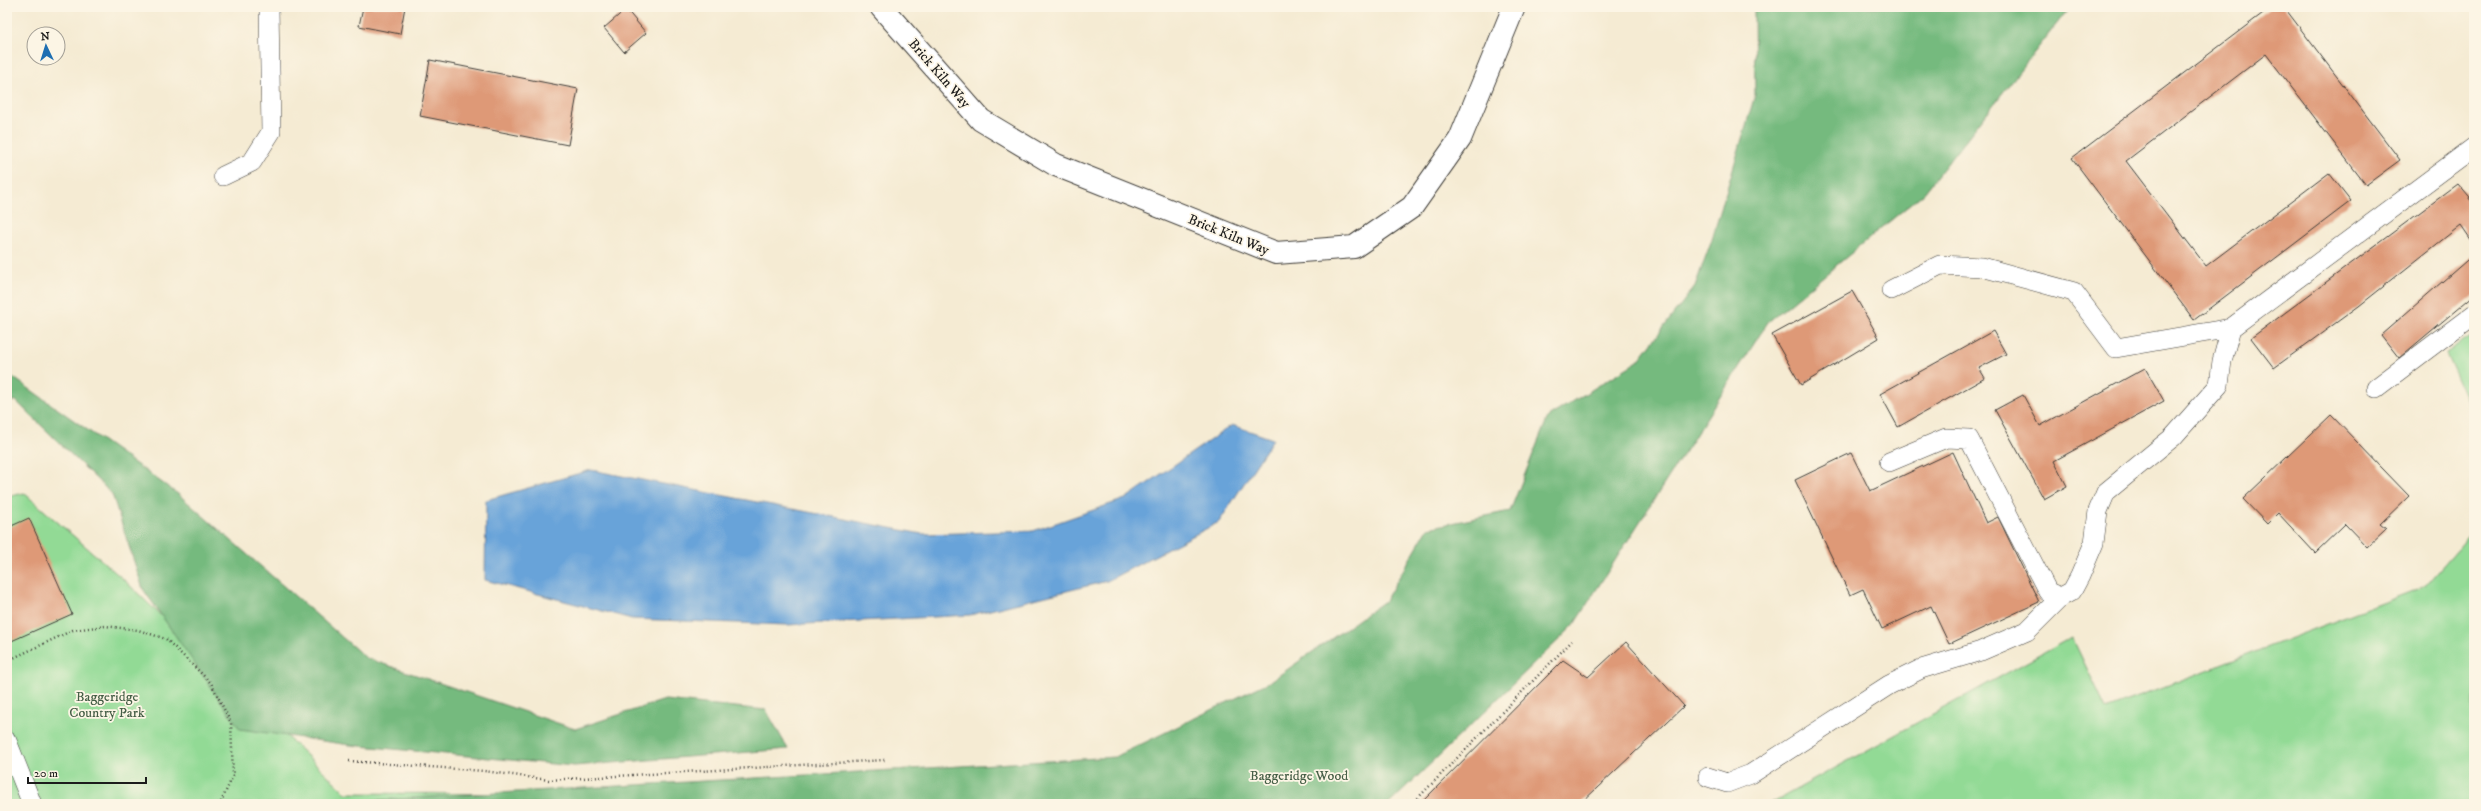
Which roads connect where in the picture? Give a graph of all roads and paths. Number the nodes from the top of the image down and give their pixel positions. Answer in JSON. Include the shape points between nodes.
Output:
{"nodes":[{"id":1,"x":269,"y":7,"type":"edge"},
{"id":2,"x":881,"y":7,"type":"edge"},
{"id":3,"x":1514,"y":7,"type":"edge"},
{"id":4,"x":2474,"y":147,"type":"edge"},
{"id":5,"x":223,"y":176,"type":"dead end"},
{"id":6,"x":1891,"y":290,"type":"dead end"},
{"id":7,"x":2474,"y":314,"type":"edge"},
{"id":8,"x":2231,"y":328,"type":"junction"},
{"id":9,"x":2376,"y":388,"type":"dead end"},
{"id":10,"x":1889,"y":462,"type":"dead end"},
{"id":11,"x":2061,"y":597,"type":"junction"},
{"id":12,"x":1572,"y":641,"type":"dead end"},
{"id":13,"x":7,"y":662,"type":"edge"},
{"id":14,"x":7,"y":740,"type":"edge"},
{"id":15,"x":885,"y":760,"type":"dead end"},
{"id":16,"x":349,"y":761,"type":"dead end"},
{"id":17,"x":1708,"y":777,"type":"dead end"},
{"id":18,"x":32,"y":804,"type":"edge"},
{"id":19,"x":220,"y":804,"type":"edge"},
{"id":20,"x":1412,"y":804,"type":"edge"}],
"edges":[{"from":1,"to":5,"type":"lane","via":[[271,132],[252,162]]},
{"from":2,"to":3,"type":"street","name":"Brick Kiln Way","via":[[981,120],[1056,165],[1276,253],[1354,248],[1412,207],[1460,139]]},
{"from":4,"to":8,"type":"lane"},
{"from":6,"to":8,"type":"lane","via":[[1940,265],[1982,267],[2074,292],[2116,348]]},
{"from":7,"to":9,"type":"lane"},
{"from":8,"to":11,"type":"lane","via":[[2222,361],[2219,385],[2173,437],[2106,492],[2098,512],[2094,543],[2080,576],[2072,591]]},
{"from":10,"to":11,"type":"lane","via":[[1946,438],[1969,439],[2048,592]]},
{"from":11,"to":17,"type":"lane","via":[[2028,631],[1981,651],[1921,669],[1889,685],[1751,774],[1727,783]]},
{"from":12,"to":20,"type":"path"},
{"from":13,"to":19,"type":"path","via":[[73,630],[105,626],[138,630],[166,639],[211,683],[230,723],[233,776]]},
{"from":14,"to":18,"type":"lane"},
{"from":15,"to":16,"type":"path","via":[[549,780],[484,771]]}]}
